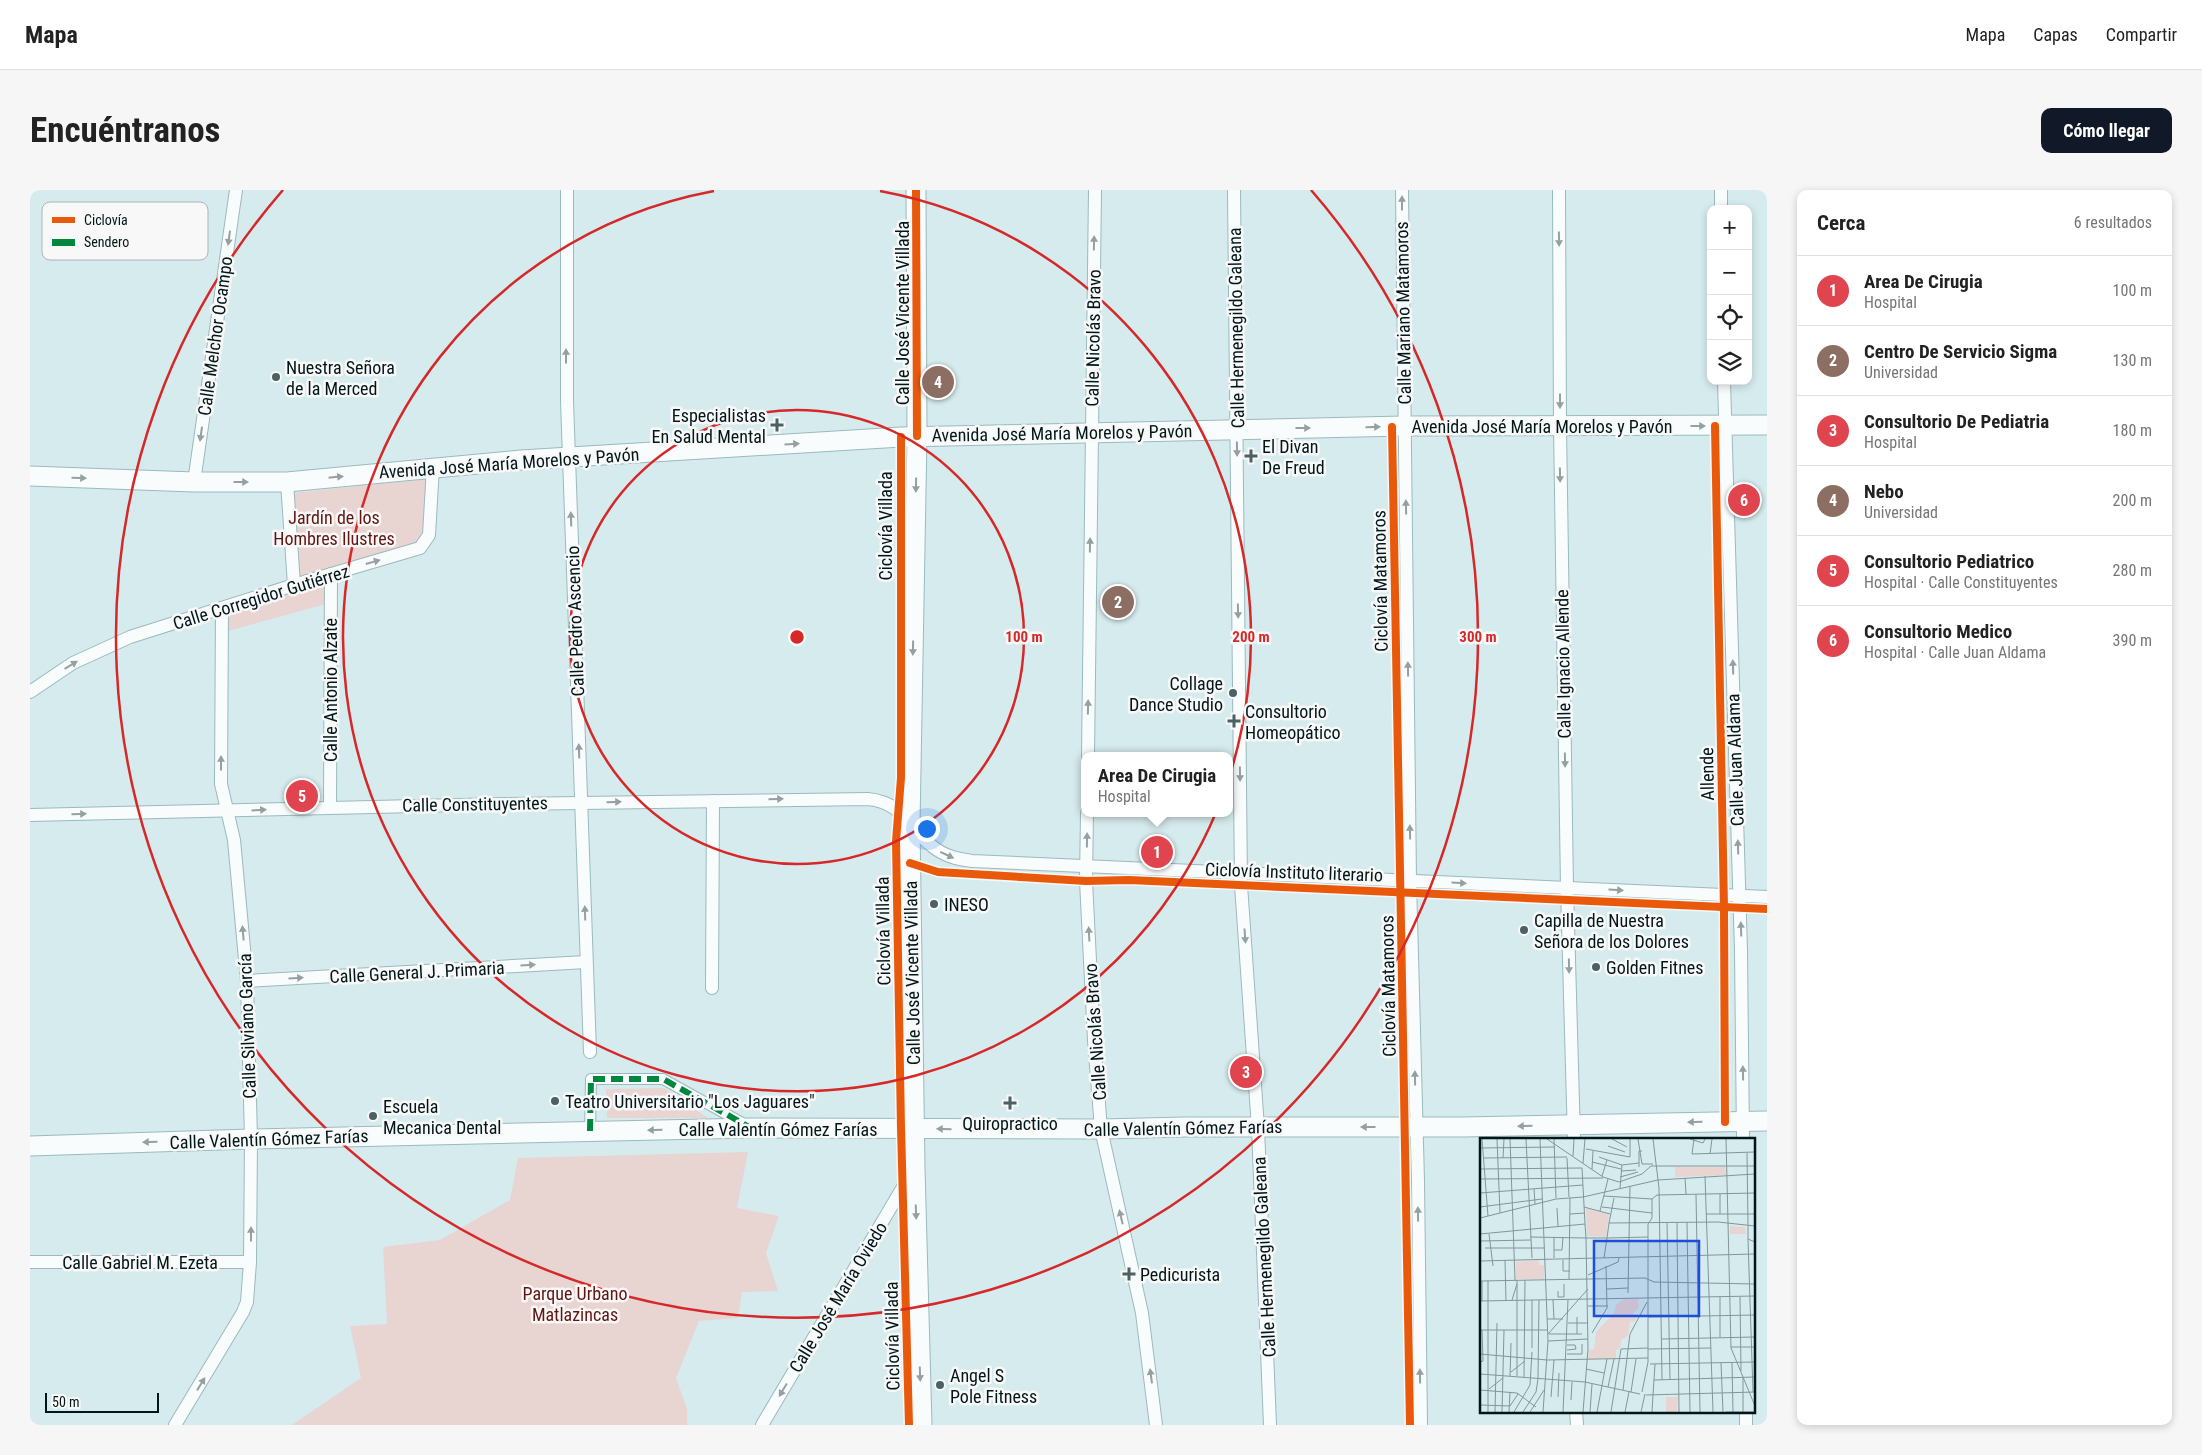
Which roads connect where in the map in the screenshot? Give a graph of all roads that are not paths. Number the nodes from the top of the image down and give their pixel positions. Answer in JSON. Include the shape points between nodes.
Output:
{"nodes":[{"id":1,"x":236,"y":190,"type":"edge"},
{"id":2,"x":567,"y":190,"type":"edge"},
{"id":3,"x":916,"y":190,"type":"edge"},
{"id":4,"x":1094,"y":190,"type":"edge"},
{"id":5,"x":1234,"y":190,"type":"edge"},
{"id":6,"x":1402,"y":190,"type":"edge"},
{"id":7,"x":1558,"y":190,"type":"edge"},
{"id":8,"x":1721,"y":190,"type":"edge"},
{"id":9,"x":1721,"y":205,"type":"edge"},
{"id":10,"x":1724,"y":385,"type":"edge"},
{"id":11,"x":1767,"y":425,"type":"edge"},
{"id":12,"x":1404,"y":426,"type":"junction"},
{"id":13,"x":1560,"y":426,"type":"junction"},
{"id":14,"x":1725,"y":426,"type":"junction"},
{"id":15,"x":1237,"y":429,"type":"junction"},
{"id":16,"x":1091,"y":431,"type":"junction"},
{"id":17,"x":917,"y":436,"type":"junction"},
{"id":18,"x":569,"y":457,"type":"junction"},
{"id":19,"x":433,"y":467,"type":"junction"},
{"id":20,"x":30,"y":476,"type":"edge"},
{"id":21,"x":194,"y":482,"type":"junction"},
{"id":22,"x":287,"y":482,"type":"junction"},
{"id":23,"x":330,"y":574,"type":"junction"},
{"id":24,"x":294,"y":585,"type":"junction"},
{"id":25,"x":222,"y":609,"type":"junction"},
{"id":26,"x":30,"y":692,"type":"edge"},
{"id":27,"x":1088,"y":752,"type":"edge"},
{"id":28,"x":713,"y":801,"type":"junction"},
{"id":29,"x":581,"y":802,"type":"junction"},
{"id":30,"x":330,"y":807,"type":"junction"},
{"id":31,"x":226,"y":811,"type":"junction"},
{"id":32,"x":30,"y":815,"type":"edge"},
{"id":33,"x":1087,"y":817,"type":"edge"},
{"id":34,"x":910,"y":824,"type":"junction"},
{"id":35,"x":1086,"y":868,"type":"junction"},
{"id":36,"x":1241,"y":872,"type":"junction"},
{"id":37,"x":1410,"y":880,"type":"junction"},
{"id":38,"x":1567,"y":888,"type":"junction"},
{"id":39,"x":1740,"y":896,"type":"junction"},
{"id":40,"x":1767,"y":897,"type":"edge"},
{"id":41,"x":586,"y":962,"type":"junction"},
{"id":42,"x":247,"y":981,"type":"junction"},
{"id":43,"x":712,"y":988,"type":"dead end"},
{"id":44,"x":590,"y":1052,"type":"dead end"},
{"id":45,"x":1767,"y":1121,"type":"edge"},
{"id":46,"x":1417,"y":1127,"type":"junction"},
{"id":47,"x":751,"y":1128,"type":"junction"},
{"id":48,"x":914,"y":1128,"type":"junction"},
{"id":49,"x":1258,"y":1128,"type":"junction"},
{"id":50,"x":1101,"y":1129,"type":"junction"},
{"id":51,"x":1743,"y":1130,"type":"edge"},
{"id":52,"x":590,"y":1131,"type":"junction"},
{"id":53,"x":1574,"y":1132,"type":"edge"},
{"id":54,"x":251,"y":1139,"type":"junction"},
{"id":55,"x":30,"y":1146,"type":"edge"},
{"id":56,"x":915,"y":1168,"type":"junction"},
{"id":57,"x":30,"y":1262,"type":"edge"},
{"id":58,"x":250,"y":1262,"type":"junction"},
{"id":59,"x":1576,"y":1412,"type":"edge"},
{"id":60,"x":1746,"y":1412,"type":"edge"},
{"id":61,"x":175,"y":1425,"type":"edge"},
{"id":62,"x":762,"y":1425,"type":"edge"},
{"id":63,"x":922,"y":1425,"type":"edge"},
{"id":64,"x":1156,"y":1425,"type":"edge"},
{"id":65,"x":1270,"y":1425,"type":"edge"},
{"id":66,"x":1421,"y":1425,"type":"edge"},
{"id":67,"x":1576,"y":1425,"type":"edge"},
{"id":68,"x":1746,"y":1425,"type":"edge"}],
"edges":[{"from":1,"to":21,"type":"street","name":"Calle Melchor Ocampo","one_way":true},
{"from":18,"to":2,"type":"street","name":"Calle Pedro Ascencio","one_way":true},
{"from":3,"to":17,"type":"main road","name":"Calle José Vicente Villada"},
{"from":16,"to":4,"type":"street","name":"Calle Nicolás Bravo","one_way":true},
{"from":5,"to":15,"type":"street","name":"Calle Hermenegildo Galeana"},
{"from":12,"to":6,"type":"street","name":"Calle Mariano Matamoros","one_way":true},
{"from":7,"to":13,"type":"street","name":"Calle Ignacio Allende","one_way":true},
{"from":8,"to":9,"type":"street"},
{"from":10,"to":14,"type":"street","name":"Calle Juan Aldama"},
{"from":11,"to":14,"type":"main road","name":"Avenida José María Morelos y Pavón"},
{"from":12,"to":13,"type":"main road","name":"Avenida José María Morelos y Pavón"},
{"from":15,"to":12,"type":"main road","name":"Avenida José María Morelos y Pavón","one_way":true},
{"from":37,"to":12,"type":"street","name":"Calle Mariano Matamoros","one_way":true},
{"from":13,"to":14,"type":"main road","name":"Avenida José María Morelos y Pavón","one_way":true},
{"from":13,"to":38,"type":"street","name":"Calle Ignacio Allende","one_way":true},
{"from":39,"to":14,"type":"street","name":"Calle Juan Aldama","one_way":true},
{"from":15,"to":16,"type":"main road","name":"Avenida José María Morelos y Pavón"},
{"from":15,"to":36,"type":"street","name":"Calle Hermenegildo Galeana","one_way":true},
{"from":16,"to":17,"type":"main road","name":"Avenida José María Morelos y Pavón"},
{"from":27,"to":16,"type":"street","name":"Calle Nicolás Bravo","one_way":true},
{"from":18,"to":17,"type":"main road","name":"Avenida José María Morelos y Pavón","one_way":true},
{"from":17,"to":34,"type":"main road","name":"Calle José Vicente Villada","one_way":true},
{"from":18,"to":19,"type":"main road","name":"Avenida José María Morelos y Pavón"},
{"from":29,"to":18,"type":"street","name":"Calle Pedro Ascencio","one_way":true},
{"from":22,"to":19,"type":"main road","name":"Avenida José María Morelos y Pavón","one_way":true},
{"from":23,"to":19,"type":"street","name":"Calle Corregidor Gutiérrez","one_way":true,"via":[[423,546],[429,535]]},
{"from":20,"to":21,"type":"main road","name":"Avenida José María Morelos y Pavón","one_way":true},
{"from":21,"to":22,"type":"main road","name":"Avenida José María Morelos y Pavón","one_way":true},
{"from":22,"to":24,"type":"street"},
{"from":23,"to":24,"type":"street","name":"Calle Corregidor Gutiérrez"},
{"from":23,"to":30,"type":"street","name":"Calle Antonio Alzate"},
{"from":24,"to":25,"type":"street","name":"Calle Corregidor Gutiérrez"},
{"from":26,"to":25,"type":"street","name":"Calle Corregidor Gutiérrez","one_way":true,"via":[[73,663],[115,643]]},
{"from":31,"to":25,"type":"street","name":"Calle Silviano García","one_way":true,"via":[[221,770]]},
{"from":29,"to":28,"type":"street","name":"Calle Constituyentes","one_way":true},
{"from":28,"to":34,"type":"street","name":"Calle Constituyentes","one_way":true,"via":[[879,800],[898,809]]},
{"from":28,"to":43,"type":"street"},
{"from":29,"to":30,"type":"street","name":"Calle Constituyentes"},
{"from":41,"to":29,"type":"street","name":"Calle Pedro Ascencio","one_way":true},
{"from":31,"to":30,"type":"street","name":"Calle Constituyentes","one_way":true},
{"from":32,"to":31,"type":"street","name":"Calle Constituyentes","one_way":true},
{"from":42,"to":31,"type":"street","name":"Calle Silviano García","one_way":true,"via":[[234,840]]},
{"from":35,"to":33,"type":"street","name":"Calle Nicolás Bravo","one_way":true},
{"from":34,"to":35,"type":"street","name":"Calle Constituyentes","one_way":true,"via":[[933,847],[955,858]]},
{"from":34,"to":48,"type":"main road","name":"Calle José Vicente Villada"},
{"from":35,"to":36,"type":"street","name":"Calle Constituyentes"},
{"from":50,"to":35,"type":"street","name":"Calle Nicolás Bravo","one_way":true},
{"from":36,"to":37,"type":"street","name":"Calle Constituyentes"},
{"from":36,"to":49,"type":"street","name":"Calle Hermenegildo Galeana","one_way":true},
{"from":37,"to":38,"type":"street","name":"Calle Constituyentes","one_way":true},
{"from":46,"to":37,"type":"street","name":"Calle Mariano Matamoros","one_way":true},
{"from":38,"to":39,"type":"street","name":"Calle Constituyentes","one_way":true},
{"from":38,"to":53,"type":"street","name":"Calle Ignacio Allende","one_way":true},
{"from":39,"to":40,"type":"street","name":"Calle Constituyentes"},
{"from":51,"to":39,"type":"street","name":"Calle Juan Aldama","one_way":true},
{"from":42,"to":41,"type":"street","name":"Calle General J. Primaria","one_way":true},
{"from":41,"to":44,"type":"street","name":"Calle Pedro Ascencio"},
{"from":42,"to":54,"type":"street","name":"Calle Silviano García"},
{"from":45,"to":51,"type":"main road","name":"Calle Valentín Gómez Farías"},
{"from":46,"to":49,"type":"main road","name":"Calle Valentín Gómez Farías","one_way":true},
{"from":53,"to":46,"type":"main road","name":"Calle Valentín Gómez Farías","one_way":true},
{"from":66,"to":46,"type":"street","name":"Calle Mariano Matamoros","one_way":true},
{"from":47,"to":48,"type":"main road","name":"Calle Valentín Gómez Farías"},
{"from":47,"to":52,"type":"main road","name":"Calle Valentín Gómez Farías","one_way":true},
{"from":47,"to":52,"type":"street","via":[[663,1079],[591,1079]]},
{"from":50,"to":48,"type":"main road","name":"Calle Valentín Gómez Farías","one_way":true},
{"from":48,"to":56,"type":"main road","name":"Calle José Vicente Villada"},
{"from":49,"to":50,"type":"main road","name":"Calle Valentín Gómez Farías"},
{"from":49,"to":65,"type":"street","name":"Calle Hermenegildo Galeana"},
{"from":64,"to":50,"type":"street","name":"Calle Nicolás Bravo","one_way":true,"via":[[1142,1313]]},
{"from":51,"to":53,"type":"main road","name":"Calle Valentín Gómez Farías","one_way":true},
{"from":52,"to":54,"type":"main road","name":"Calle Valentín Gómez Farías"},
{"from":54,"to":55,"type":"main road","name":"Calle Valentín Gómez Farías","one_way":true},
{"from":58,"to":54,"type":"street","name":"Calle Silviano García","one_way":true},
{"from":56,"to":62,"type":"street","name":"Calle José María Oviedo","one_way":true},
{"from":56,"to":63,"type":"main road","name":"Calle José Vicente Villada","one_way":true},
{"from":57,"to":58,"type":"street","name":"Calle Gabriel M. Ezeta"},
{"from":61,"to":58,"type":"street","name":"Calle Silviano García","one_way":true,"via":[[243,1312],[247,1302]]},
{"from":59,"to":67,"type":"street"},
{"from":60,"to":68,"type":"street"}]}
